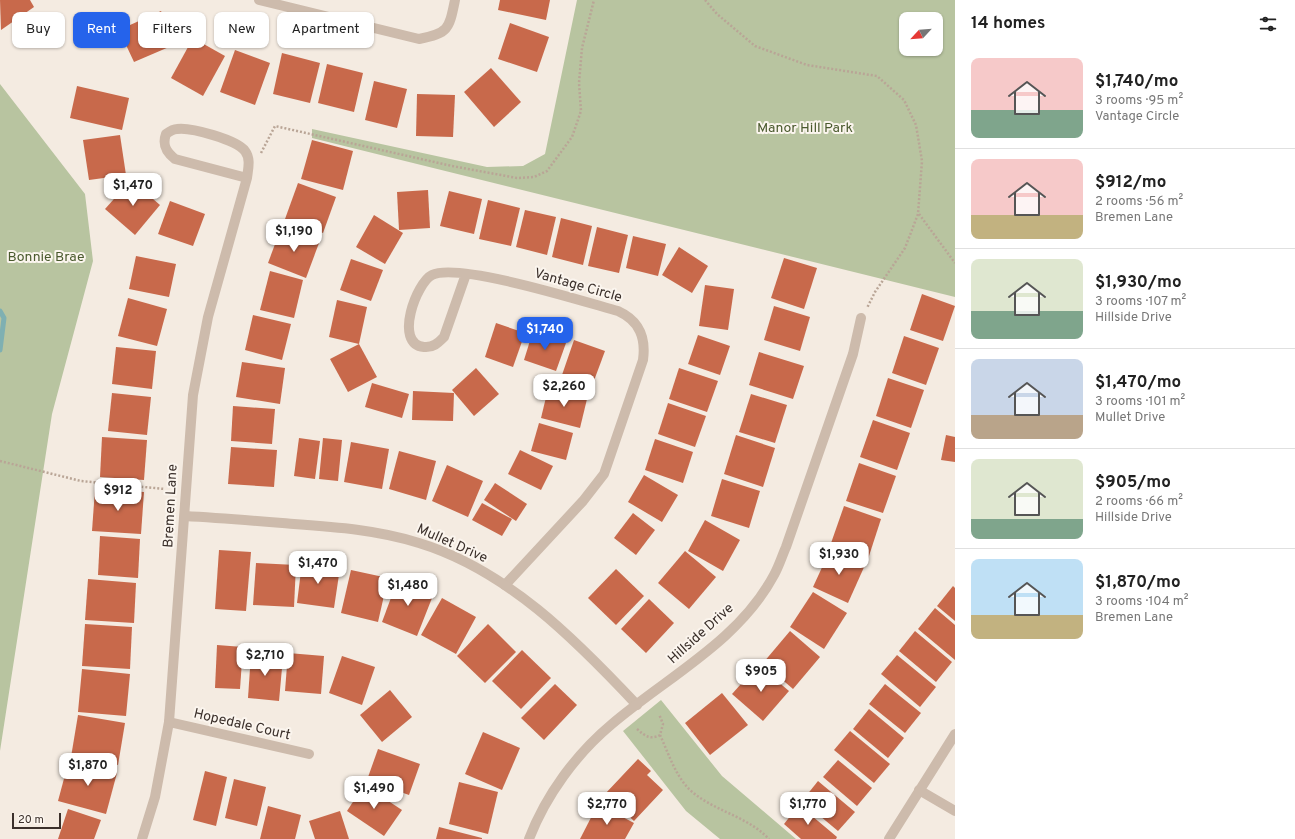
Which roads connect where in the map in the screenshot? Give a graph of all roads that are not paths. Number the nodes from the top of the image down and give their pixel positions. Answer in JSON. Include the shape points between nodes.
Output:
{"nodes":[{"id":1,"x":259,"y":0,"type":"edge"},
{"id":2,"x":455,"y":0,"type":"edge"},
{"id":3,"x":247,"y":178,"type":"junction"},
{"id":4,"x":466,"y":274,"type":"junction"},
{"id":5,"x":861,"y":318,"type":"road end"},
{"id":6,"x":185,"y":516,"type":"junction"},
{"id":7,"x":506,"y":585,"type":"junction"},
{"id":8,"x":636,"y":705,"type":"junction"},
{"id":9,"x":168,"y":722,"type":"junction"},
{"id":10,"x":955,"y":734,"type":"edge"},
{"id":11,"x":309,"y":754,"type":"dead end"},
{"id":12,"x":919,"y":790,"type":"junction"},
{"id":13,"x":955,"y":810,"type":"edge"},
{"id":14,"x":142,"y":839,"type":"edge"},
{"id":15,"x":530,"y":839,"type":"edge"},
{"id":16,"x":888,"y":839,"type":"edge"}],
"edges":[{"from":1,"to":2,"type":"street","via":[[419,39],[439,35],[450,24]]},
{"from":3,"to":3,"type":"street","name":"Bremen Lane","via":[[175,159],[164,146],[166,134],[172,130],[185,129],[232,141],[245,150],[248,156]]},
{"from":3,"to":6,"type":"street","name":"Bremen Lane","via":[[199,358],[188,442]]},
{"from":4,"to":4,"type":"street","name":"Vantage Circle","via":[[444,337],[438,344],[429,347],[414,343],[408,335],[407,325],[423,282],[438,272]]},
{"from":4,"to":7,"type":"street","name":"Vantage Circle","via":[[501,280],[618,311],[635,322],[642,333],[645,347],[641,368],[604,474],[583,501]]},
{"from":5,"to":8,"type":"street","name":"Hillside Drive","via":[[853,354],[774,575],[757,601],[726,635]]},
{"from":6,"to":7,"type":"street","name":"Mullet Drive","via":[[347,528],[389,535],[420,543],[446,554]]},
{"from":6,"to":9,"type":"street","name":"Bremen Lane"},
{"from":7,"to":8,"type":"street","name":"Mullet Drive","via":[[538,608]]},
{"from":8,"to":15,"type":"street","name":"Hillside Drive","via":[[601,734],[569,770],[543,809]]},
{"from":9,"to":11,"type":"street","name":"Hopedale Court"},
{"from":9,"to":14,"type":"street","name":"Bremen Lane","via":[[155,797]]},
{"from":10,"to":12,"type":"street"},
{"from":12,"to":13,"type":"street"},
{"from":12,"to":16,"type":"street"}]}
